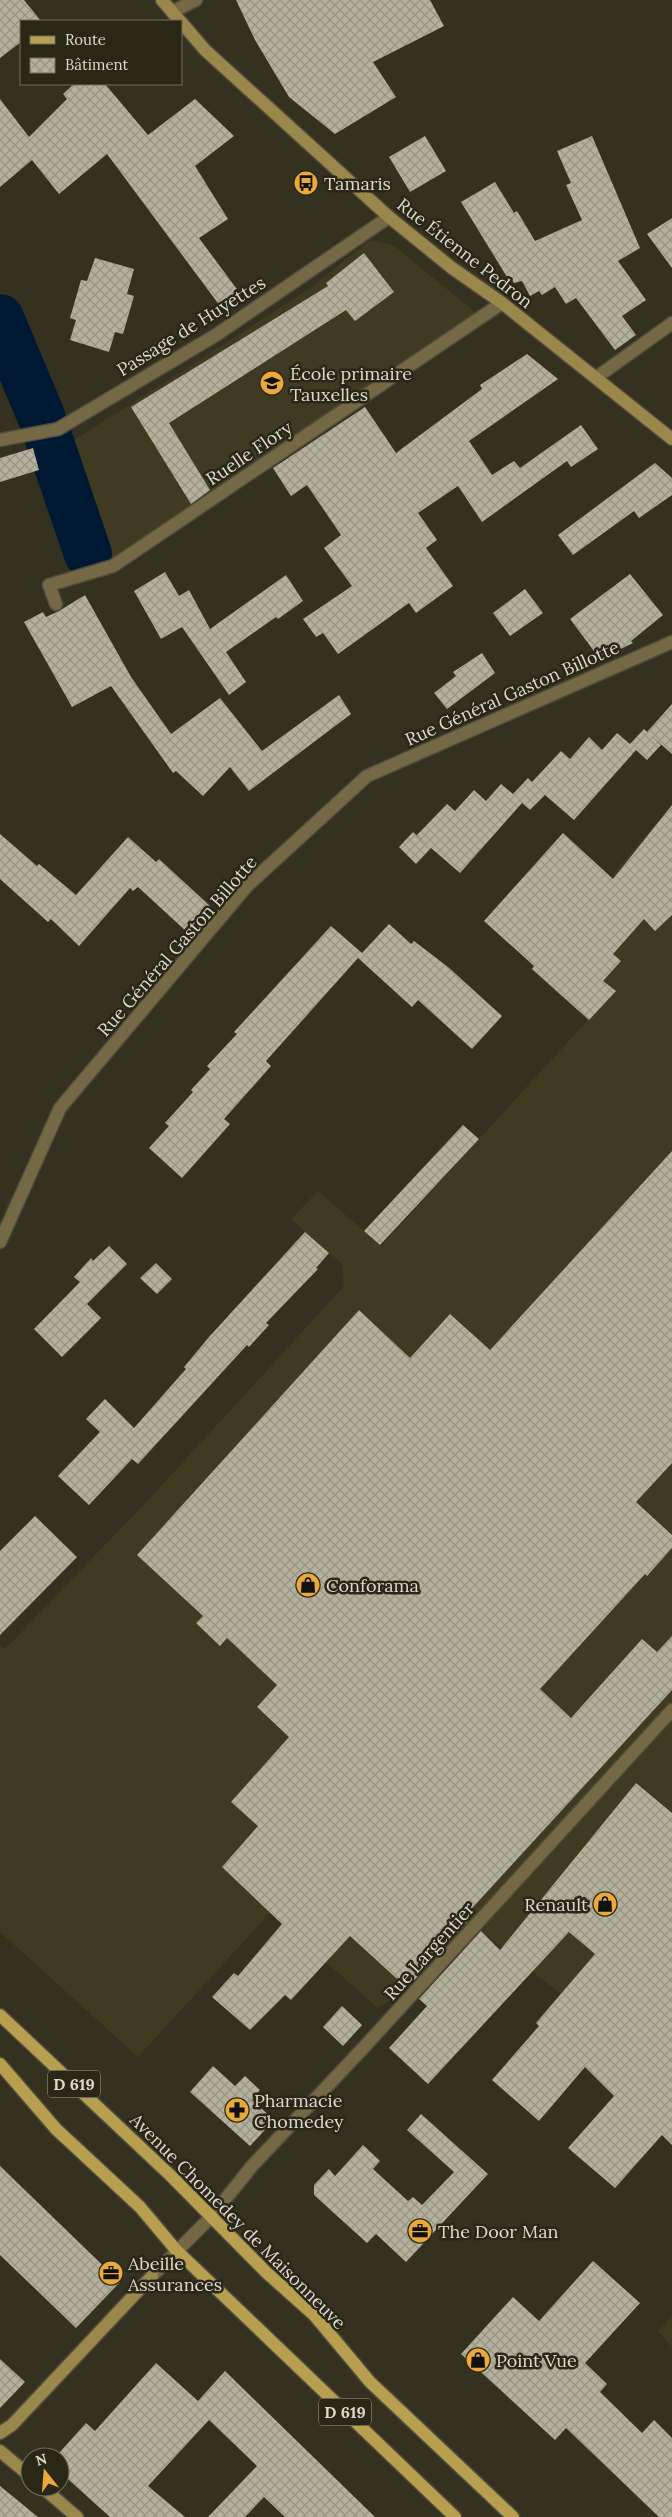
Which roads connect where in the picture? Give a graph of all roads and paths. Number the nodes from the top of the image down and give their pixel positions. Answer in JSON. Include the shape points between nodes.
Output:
{"nodes":[{"id":1,"x":162,"y":0,"type":"edge"},
{"id":2,"x":196,"y":0,"type":"edge"},
{"id":3,"x":178,"y":18,"type":"edge"},
{"id":4,"x":182,"y":23,"type":"edge"},
{"id":5,"x":389,"y":217,"type":"junction"},
{"id":6,"x":502,"y":303,"type":"junction"},
{"id":7,"x":672,"y":323,"type":"edge"},
{"id":8,"x":597,"y":377,"type":"junction"},
{"id":9,"x":672,"y":439,"type":"edge"},
{"id":10,"x":0,"y":440,"type":"edge"},
{"id":11,"x":56,"y":604,"type":"dead end"},
{"id":12,"x":672,"y":642,"type":"edge"},
{"id":13,"x":0,"y":1242,"type":"edge"},
{"id":14,"x":672,"y":1710,"type":"edge"},
{"id":15,"x":0,"y":2015,"type":"edge"},
{"id":16,"x":0,"y":2064,"type":"edge"},
{"id":17,"x":212,"y":2216,"type":"junction"},
{"id":18,"x":176,"y":2250,"type":"junction"},
{"id":19,"x":0,"y":2433,"type":"edge"},
{"id":20,"x":0,"y":2451,"type":"edge"},
{"id":21,"x":20,"y":2468,"type":"edge"},
{"id":22,"x":54,"y":2497,"type":"edge"},
{"id":23,"x":77,"y":2517,"type":"edge"},
{"id":24,"x":455,"y":2517,"type":"edge"},
{"id":25,"x":513,"y":2517,"type":"edge"}],
"edges":[{"from":1,"to":3,"type":"street","name":"Rue Étienne Pedron"},
{"from":2,"to":3,"type":"street"},
{"from":4,"to":5,"type":"street","name":"Rue Étienne Pedron","via":[[205,50]]},
{"from":5,"to":6,"type":"street","name":"Rue Étienne Pedron"},
{"from":5,"to":10,"type":"street","name":"Passage de Huyettes","via":[[216,335],[58,429]]},
{"from":6,"to":8,"type":"street","name":"Rue Étienne Pedron"},
{"from":6,"to":11,"type":"street","name":"Ruelle Flory","via":[[113,566],[49,585]]},
{"from":7,"to":8,"type":"street"},
{"from":8,"to":9,"type":"street","name":"Rue Étienne Pedron"},
{"from":12,"to":13,"type":"street","name":"Rue Général Gaston Billotte","via":[[367,776],[248,886],[60,1108]]},
{"from":14,"to":17,"type":"street","name":"Rue Largentier","via":[[252,2166]]},
{"from":15,"to":17,"type":"main road","name":"Avenue Chomedey de Maisonneuve","number":"D 619"},
{"from":16,"to":18,"type":"main road","number":"D 619","via":[[56,2129],[140,2207]]},
{"from":17,"to":18,"type":"street","name":"Rue Largentier"},
{"from":17,"to":25,"type":"main road","name":"Avenue Chomedey de Maisonneuve","number":"D 619","via":[[267,2273],[314,2315],[370,2382]]},
{"from":18,"to":19,"type":"street","name":"Rue Largentier","via":[[12,2425]]},
{"from":18,"to":24,"type":"main road","number":"D 619"},
{"from":20,"to":21,"type":"street"},
{"from":22,"to":23,"type":"street"}]}
